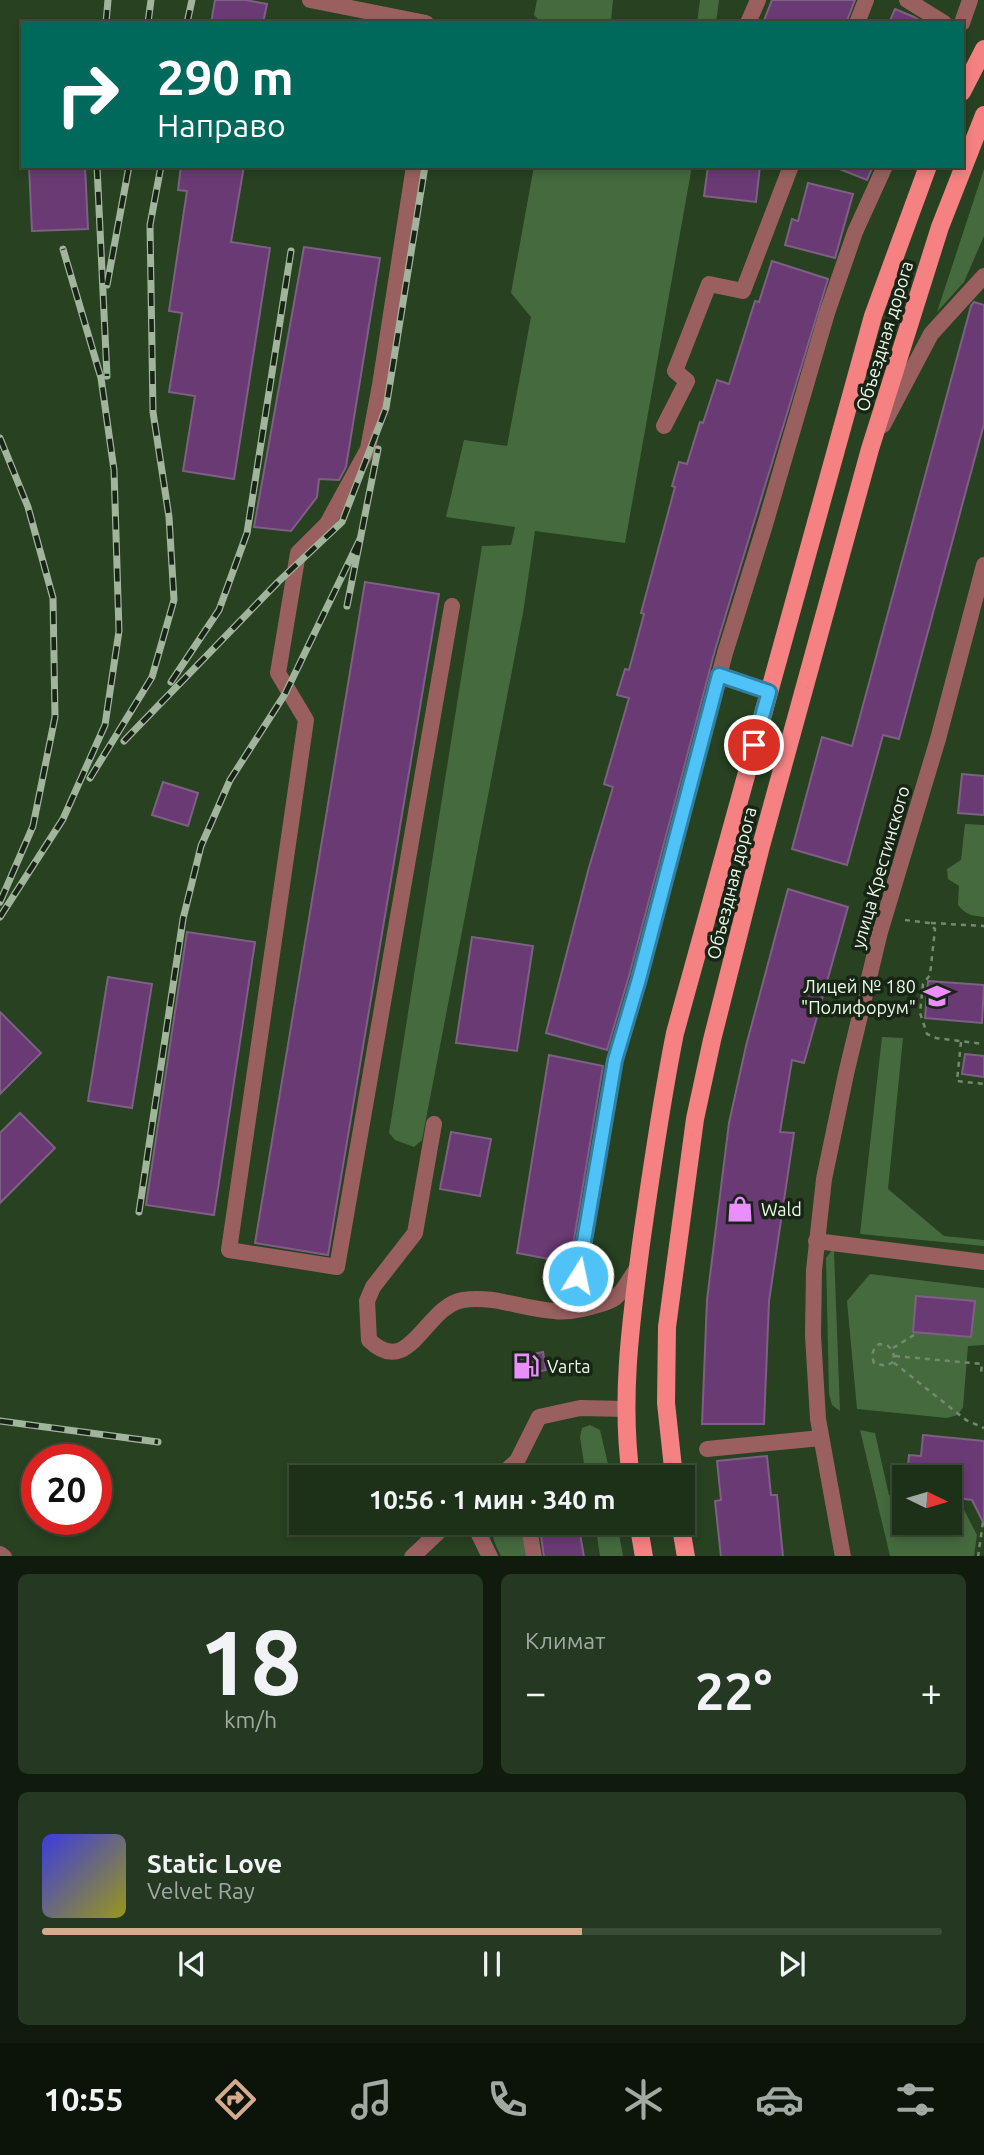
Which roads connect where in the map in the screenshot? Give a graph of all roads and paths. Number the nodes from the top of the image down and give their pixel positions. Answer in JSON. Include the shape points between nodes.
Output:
{"nodes":[{"id":1,"x":310,"y":0,"type":"edge"},
{"id":2,"x":758,"y":0,"type":"edge"},
{"id":3,"x":866,"y":0,"type":"edge"},
{"id":4,"x":907,"y":0,"type":"edge"},
{"id":5,"x":970,"y":0,"type":"edge"},
{"id":6,"x":416,"y":21,"type":"edge"},
{"id":7,"x":749,"y":21,"type":"edge"},
{"id":8,"x":858,"y":21,"type":"edge"},
{"id":9,"x":941,"y":21,"type":"edge"},
{"id":10,"x":963,"y":21,"type":"edge"},
{"id":11,"x":984,"y":49,"type":"edge"},
{"id":12,"x":964,"y":88,"type":"edge"},
{"id":13,"x":984,"y":115,"type":"edge"},
{"id":14,"x":964,"y":166,"type":"edge"},
{"id":15,"x":414,"y":168,"type":"edge"},
{"id":16,"x":790,"y":168,"type":"edge"},
{"id":17,"x":884,"y":168,"type":"edge"},
{"id":18,"x":927,"y":168,"type":"edge"},
{"id":19,"x":963,"y":168,"type":"edge"},
{"id":20,"x":984,"y":276,"type":"edge"},
{"id":21,"x":664,"y":426,"type":"dead end"},
{"id":22,"x":870,"y":449,"type":"junction"},
{"id":23,"x":984,"y":565,"type":"edge"},
{"id":24,"x":452,"y":606,"type":"dead end"},
{"id":25,"x":967,"y":625,"type":"junction"},
{"id":26,"x":984,"y":628,"type":"edge"},
{"id":27,"x":719,"y":675,"type":"junction"},
{"id":28,"x":769,"y":692,"type":"junction"},
{"id":29,"x":905,"y":920,"type":"dead end"},
{"id":30,"x":929,"y":923,"type":"junction"},
{"id":31,"x":984,"y":926,"type":"edge"},
{"id":32,"x":961,"y":1042,"type":"junction"},
{"id":33,"x":984,"y":1044,"type":"edge"},
{"id":34,"x":984,"y":1084,"type":"edge"},
{"id":35,"x":434,"y":1124,"type":"dead end"},
{"id":36,"x":816,"y":1241,"type":"junction"},
{"id":37,"x":984,"y":1262,"type":"edge"},
{"id":38,"x":638,"y":1267,"type":"junction"},
{"id":39,"x":578,"y":1276,"type":"dead end"},
{"id":40,"x":914,"y":1335,"type":"dead end"},
{"id":41,"x":892,"y":1349,"type":"junction"},
{"id":42,"x":895,"y":1356,"type":"junction"},
{"id":43,"x":893,"y":1362,"type":"junction"},
{"id":44,"x":981,"y":1373,"type":"dead end"},
{"id":45,"x":626,"y":1409,"type":"junction"},
{"id":46,"x":984,"y":1428,"type":"edge"},
{"id":47,"x":821,"y":1438,"type":"junction"},
{"id":48,"x":707,"y":1449,"type":"dead end"},
{"id":49,"x":521,"y":1465,"type":"edge"},
{"id":50,"x":630,"y":1465,"type":"edge"},
{"id":51,"x":673,"y":1465,"type":"edge"},
{"id":52,"x":983,"y":1522,"type":"edge"},
{"id":53,"x":435,"y":1535,"type":"edge"},
{"id":54,"x":480,"y":1535,"type":"edge"},
{"id":55,"x":530,"y":1535,"type":"edge"},
{"id":56,"x":640,"y":1535,"type":"edge"},
{"id":57,"x":682,"y":1535,"type":"edge"},
{"id":58,"x":412,"y":1556,"type":"edge"},
{"id":59,"x":490,"y":1556,"type":"edge"},
{"id":60,"x":534,"y":1556,"type":"edge"},
{"id":61,"x":644,"y":1556,"type":"edge"},
{"id":62,"x":685,"y":1556,"type":"edge"},
{"id":63,"x":842,"y":1556,"type":"edge"},
{"id":64,"x":978,"y":1556,"type":"edge"}],
"edges":[{"from":1,"to":6,"type":"street"},
{"from":2,"to":7,"type":"street"},
{"from":3,"to":8,"type":"street"},
{"from":4,"to":9,"type":"street"},
{"from":5,"to":10,"type":"street"},
{"from":11,"to":12,"type":"main road"},
{"from":13,"to":14,"type":"main road","name":"Объездная дорога"},
{"from":15,"to":24,"type":"street","via":[[368,449],[327,524],[298,553],[278,673],[306,720],[229,1250],[337,1267]]},
{"from":16,"to":21,"type":"street","via":[[743,292],[709,284],[676,371],[687,381]]},
{"from":17,"to":27,"type":"street","via":[[855,232],[827,313]]},
{"from":18,"to":28,"type":"main road","name":"Объездная дорога","via":[[873,316]]},
{"from":19,"to":22,"type":"main road","name":"Объездная дорога"},
{"from":20,"to":22,"type":"street","via":[[931,334]]},
{"from":22,"to":51,"type":"main road","name":"Объездная дорога","via":[[761,846],[695,1119],[667,1328],[666,1403]]},
{"from":23,"to":25,"type":"street","name":"улица Крестинского"},
{"from":25,"to":26,"type":"street"},
{"from":25,"to":36,"type":"street","name":"улица Крестинского","via":[[880,932],[824,1179]]},
{"from":27,"to":28,"type":"street"},
{"from":27,"to":39,"type":"street","via":[[615,1060]]},
{"from":28,"to":38,"type":"main road","name":"Объездная дорога","via":[[675,1033]]},
{"from":29,"to":30,"type":"path"},
{"from":30,"to":31,"type":"path"},
{"from":30,"to":32,"type":"path","via":[[935,929],[920,1013],[927,1034]]},
{"from":32,"to":33,"type":"path"},
{"from":32,"to":34,"type":"path","via":[[957,1081]]},
{"from":35,"to":38,"type":"street","via":[[415,1233],[367,1301],[369,1340],[379,1350],[392,1353],[408,1348],[443,1307],[458,1301],[483,1297],[555,1312],[586,1309],[615,1298]]},
{"from":36,"to":37,"type":"street"},
{"from":36,"to":47,"type":"street","name":"улица Крестинского","via":[[813,1335]]},
{"from":38,"to":45,"type":"main road","name":"Объездная дорога"},
{"from":40,"to":41,"type":"path"},
{"from":41,"to":42,"type":"path"},
{"from":41,"to":43,"type":"path","via":[[879,1344],[872,1356],[879,1366]]},
{"from":42,"to":43,"type":"path"},
{"from":42,"to":44,"type":"path","via":[[982,1364]]},
{"from":43,"to":46,"type":"path","via":[[966,1420]]},
{"from":45,"to":49,"type":"street","via":[[580,1408],[539,1418]]},
{"from":45,"to":50,"type":"main road","name":"Объездная дорога"},
{"from":47,"to":48,"type":"street"},
{"from":47,"to":63,"type":"street","name":"улица Крестинского"},
{"from":52,"to":64,"type":"path"},
{"from":53,"to":58,"type":"street"},
{"from":54,"to":59,"type":"street"},
{"from":55,"to":60,"type":"street"},
{"from":56,"to":61,"type":"main road"},
{"from":57,"to":62,"type":"main road"}]}
